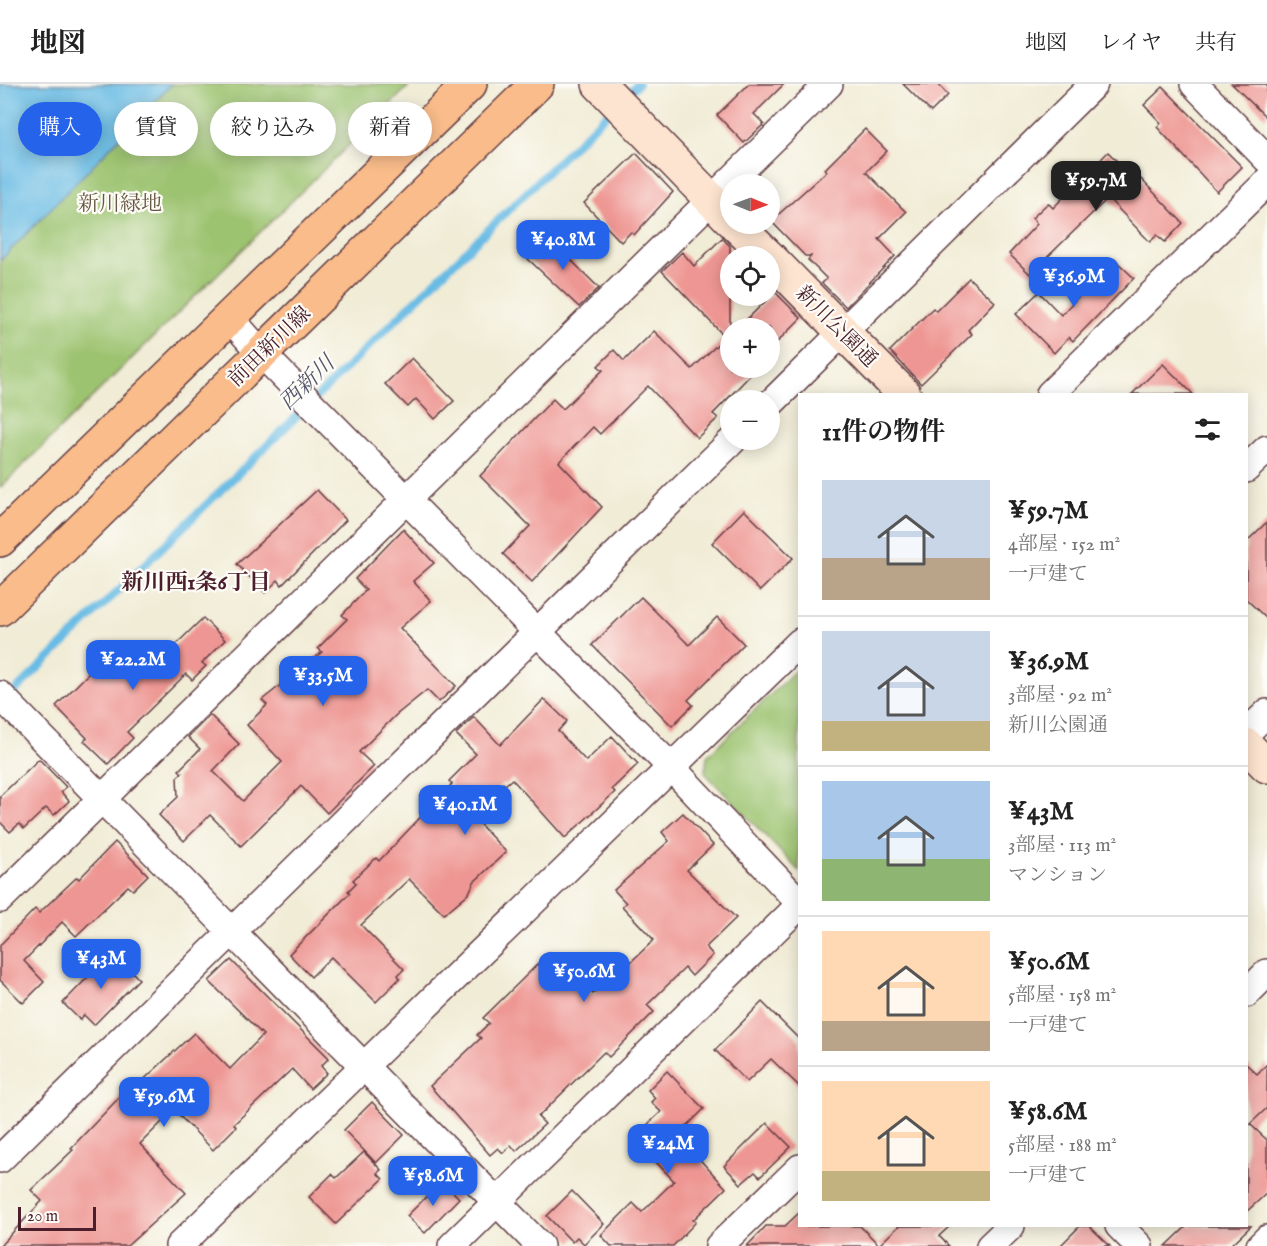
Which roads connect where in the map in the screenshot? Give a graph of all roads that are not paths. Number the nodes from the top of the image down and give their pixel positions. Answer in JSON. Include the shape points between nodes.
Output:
{"nodes":[{"id":1,"x":470,"y":84,"type":"edge"},
{"id":2,"x":537,"y":84,"type":"edge"},
{"id":3,"x":829,"y":84,"type":"edge"},
{"id":4,"x":1094,"y":84,"type":"edge"},
{"id":5,"x":1194,"y":84,"type":"edge"},
{"id":6,"x":604,"y":89,"type":"edge"},
{"id":7,"x":1267,"y":159,"type":"edge"},
{"id":8,"x":751,"y":174,"type":"edge"},
{"id":9,"x":1267,"y":182,"type":"edge"},
{"id":10,"x":720,"y":208,"type":"edge"},
{"id":11,"x":720,"y":210,"type":"edge"},
{"id":12,"x":745,"y":234,"type":"edge"},
{"id":13,"x":758,"y":246,"type":"edge"},
{"id":14,"x":780,"y":268,"type":"edge"},
{"id":15,"x":229,"y":317,"type":"junction"},
{"id":16,"x":843,"y":332,"type":"junction"},
{"id":17,"x":261,"y":353,"type":"junction"},
{"id":18,"x":903,"y":393,"type":"edge"},
{"id":19,"x":1051,"y":393,"type":"edge"},
{"id":20,"x":780,"y":394,"type":"edge"},
{"id":21,"x":1267,"y":449,"type":"edge"},
{"id":22,"x":723,"y":450,"type":"edge"},
{"id":23,"x":1248,"y":467,"type":"edge"},
{"id":24,"x":406,"y":500,"type":"junction"},
{"id":25,"x":0,"y":540,"type":"edge"},
{"id":26,"x":0,"y":609,"type":"edge"},
{"id":27,"x":537,"y":632,"type":"junction"},
{"id":28,"x":798,"y":644,"type":"edge"},
{"id":29,"x":0,"y":695,"type":"edge"},
{"id":30,"x":1267,"y":712,"type":"edge"},
{"id":31,"x":1248,"y":731,"type":"edge"},
{"id":32,"x":1248,"y":747,"type":"edge"},
{"id":33,"x":670,"y":766,"type":"junction"},
{"id":34,"x":1267,"y":766,"type":"edge"},
{"id":35,"x":103,"y":800,"type":"junction"},
{"id":36,"x":0,"y":899,"type":"edge"},
{"id":37,"x":798,"y":902,"type":"edge"},
{"id":38,"x":798,"y":906,"type":"edge"},
{"id":39,"x":232,"y":931,"type":"junction"},
{"id":40,"x":1267,"y":974,"type":"edge"},
{"id":41,"x":1248,"y":992,"type":"edge"},
{"id":42,"x":364,"y":1065,"type":"junction"},
{"id":43,"x":0,"y":1159,"type":"edge"},
{"id":44,"x":798,"y":1170,"type":"edge"},
{"id":45,"x":497,"y":1201,"type":"junction"},
{"id":46,"x":1010,"y":1227,"type":"edge"},
{"id":47,"x":1120,"y":1227,"type":"edge"},
{"id":48,"x":1267,"y":1239,"type":"edge"},
{"id":49,"x":179,"y":1246,"type":"edge"},
{"id":50,"x":452,"y":1246,"type":"edge"},
{"id":51,"x":540,"y":1246,"type":"edge"},
{"id":52,"x":719,"y":1246,"type":"edge"},
{"id":53,"x":990,"y":1246,"type":"edge"},
{"id":54,"x":1139,"y":1246,"type":"edge"},
{"id":55,"x":1260,"y":1246,"type":"edge"}],
"edges":[{"from":1,"to":15,"type":"main road"},
{"from":2,"to":17,"type":"main road","name":"前田新川線"},
{"from":3,"to":8,"type":"street"},
{"from":4,"to":16,"type":"street"},
{"from":5,"to":7,"type":"street"},
{"from":6,"to":10,"type":"street"},
{"from":9,"to":19,"type":"street"},
{"from":11,"to":24,"type":"street"},
{"from":12,"to":13,"type":"street","name":"新川公園通"},
{"from":14,"to":16,"type":"street","name":"新川公園通"},
{"from":15,"to":17,"type":"street"},
{"from":15,"to":25,"type":"main road"},
{"from":16,"to":18,"type":"street","name":"新川公園通"},
{"from":16,"to":20,"type":"street"},
{"from":17,"to":24,"type":"street"},
{"from":17,"to":26,"type":"main road","name":"前田新川線"},
{"from":21,"to":23,"type":"street"},
{"from":22,"to":27,"type":"street"},
{"from":24,"to":27,"type":"street"},
{"from":24,"to":35,"type":"street"},
{"from":27,"to":33,"type":"street"},
{"from":27,"to":39,"type":"street"},
{"from":28,"to":33,"type":"street"},
{"from":29,"to":35,"type":"street"},
{"from":30,"to":31,"type":"street"},
{"from":32,"to":34,"type":"street"},
{"from":33,"to":37,"type":"street"},
{"from":33,"to":42,"type":"street"},
{"from":35,"to":36,"type":"street"},
{"from":35,"to":39,"type":"street"},
{"from":38,"to":45,"type":"street"},
{"from":39,"to":42,"type":"street"},
{"from":39,"to":43,"type":"street"},
{"from":40,"to":41,"type":"street"},
{"from":42,"to":45,"type":"street"},
{"from":42,"to":49,"type":"street"},
{"from":44,"to":52,"type":"street"},
{"from":45,"to":50,"type":"street"},
{"from":45,"to":51,"type":"street"},
{"from":46,"to":53,"type":"street"},
{"from":47,"to":54,"type":"street"},
{"from":48,"to":55,"type":"street"}]}
